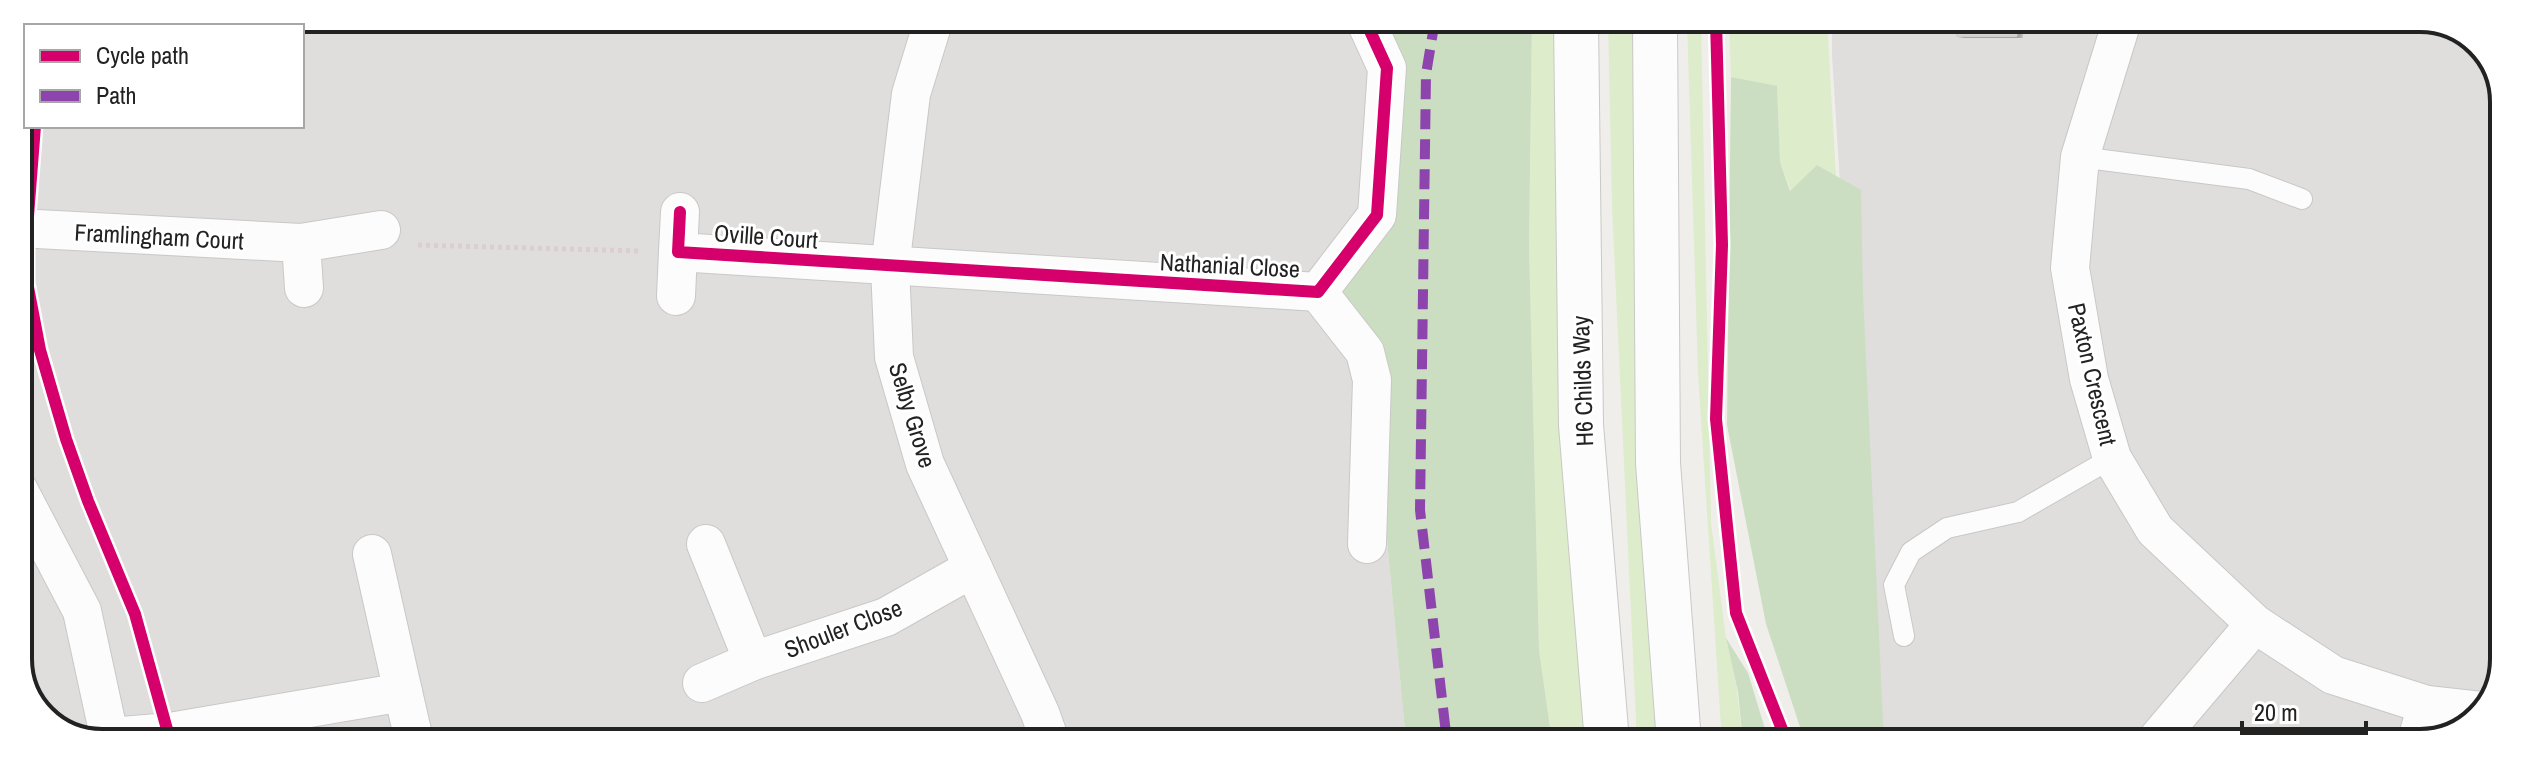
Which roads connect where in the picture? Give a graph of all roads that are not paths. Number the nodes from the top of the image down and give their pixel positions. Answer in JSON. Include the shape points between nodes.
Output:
{"nodes":[{"id":1,"x":930,"y":32,"type":"edge"},
{"id":2,"x":1370,"y":32,"type":"edge"},
{"id":3,"x":1576,"y":32,"type":"edge"},
{"id":4,"x":1655,"y":32,"type":"edge"},
{"id":5,"x":2119,"y":32,"type":"edge"},
{"id":6,"x":2080,"y":157,"type":"junction"},
{"id":7,"x":2302,"y":199,"type":"dead end"},
{"id":8,"x":680,"y":212,"type":"dead end"},
{"id":9,"x":32,"y":229,"type":"edge"},
{"id":10,"x":381,"y":230,"type":"road end"},
{"id":11,"x":301,"y":243,"type":"junction"},
{"id":12,"x":678,"y":252,"type":"junction"},
{"id":13,"x":890,"y":267,"type":"junction"},
{"id":14,"x":304,"y":288,"type":"dead end"},
{"id":15,"x":1318,"y":292,"type":"junction"},
{"id":16,"x":676,"y":296,"type":"dead end"},
{"id":17,"x":2112,"y":458,"type":"junction"},
{"id":18,"x":32,"y":516,"type":"edge"},
{"id":19,"x":706,"y":544,"type":"dead end"},
{"id":20,"x":1367,"y":544,"type":"dead end"},
{"id":21,"x":372,"y":554,"type":"dead end"},
{"id":22,"x":973,"y":568,"type":"junction"},
{"id":23,"x":2255,"y":624,"type":"junction"},
{"id":24,"x":1904,"y":636,"type":"dead end"},
{"id":25,"x":753,"y":661,"type":"junction"},
{"id":26,"x":702,"y":683,"type":"dead end"},
{"id":27,"x":403,"y":692,"type":"junction"},
{"id":28,"x":2427,"y":705,"type":"junction"},
{"id":29,"x":2468,"y":710,"type":"edge"},
{"id":30,"x":108,"y":729,"type":"edge"},
{"id":31,"x":187,"y":729,"type":"edge"},
{"id":32,"x":411,"y":729,"type":"edge"},
{"id":33,"x":1046,"y":729,"type":"edge"},
{"id":34,"x":1606,"y":729,"type":"edge"},
{"id":35,"x":1678,"y":729,"type":"edge"},
{"id":36,"x":2166,"y":729,"type":"edge"},
{"id":37,"x":2420,"y":729,"type":"edge"}],
"edges":[{"from":1,"to":13,"type":"street","name":"Selby Grove","via":[[911,94]]},
{"from":2,"to":15,"type":"street","name":"Nathanial Close","via":[[1387,68],[1377,215]]},
{"from":3,"to":34,"type":"street","name":"H6 Childs Way","via":[[1581,425]]},
{"from":4,"to":35,"type":"street","via":[[1658,463]]},
{"from":5,"to":6,"type":"street","name":"Paxton Crescent"},
{"from":6,"to":7,"type":"lane","via":[[2249,179]]},
{"from":6,"to":17,"type":"street","name":"Paxton Crescent","via":[[2070,268],[2089,379]]},
{"from":8,"to":12,"type":"street","name":"Oville Court"},
{"from":9,"to":11,"type":"street","name":"Framlingham Court"},
{"from":10,"to":11,"type":"street","name":"Framlingham Court"},
{"from":11,"to":14,"type":"street"},
{"from":12,"to":13,"type":"street","name":"Oville Court"},
{"from":12,"to":16,"type":"street","name":"Oville Court"},
{"from":13,"to":15,"type":"street","name":"Nathanial Close"},
{"from":13,"to":22,"type":"street","name":"Selby Grove","via":[[894,357],[925,464]]},
{"from":15,"to":20,"type":"street","name":"Nathanial Close","via":[[1365,352],[1372,380]]},
{"from":17,"to":23,"type":"street","name":"Paxton Crescent","via":[[2155,530]]},
{"from":17,"to":24,"type":"lane","via":[[2018,512],[1947,528],[1911,552],[1894,585]]},
{"from":18,"to":30,"type":"street","via":[[82,611]]},
{"from":19,"to":25,"type":"street","name":"Shouler Close"},
{"from":21,"to":27,"type":"street"},
{"from":22,"to":25,"type":"street","name":"Shouler Close","via":[[886,617]]},
{"from":22,"to":33,"type":"street","name":"Selby Grove"},
{"from":23,"to":28,"type":"street","name":"Paxton Crescent","via":[[2333,675]]},
{"from":23,"to":36,"type":"street"},
{"from":25,"to":26,"type":"street","name":"Shouler Close"},
{"from":27,"to":31,"type":"street"},
{"from":27,"to":32,"type":"street"},
{"from":28,"to":29,"type":"street","name":"Paxton Crescent"},
{"from":28,"to":37,"type":"street"}]}
